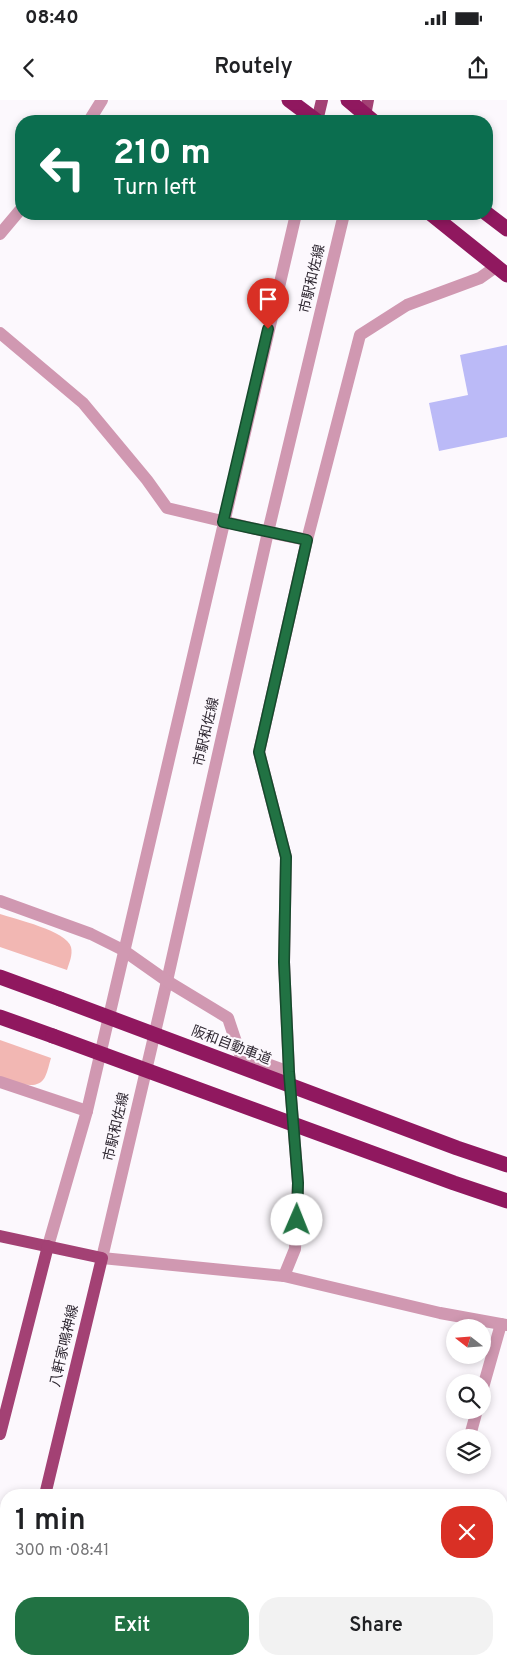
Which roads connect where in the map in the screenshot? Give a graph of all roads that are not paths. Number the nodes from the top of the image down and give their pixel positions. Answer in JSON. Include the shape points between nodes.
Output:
{"nodes":[{"id":1,"x":102,"y":100,"type":"edge"},
{"id":2,"x":290,"y":100,"type":"edge"},
{"id":3,"x":322,"y":100,"type":"edge"},
{"id":4,"x":348,"y":100,"type":"edge"},
{"id":5,"x":367,"y":114,"type":"edge"},
{"id":6,"x":93,"y":115,"type":"edge"},
{"id":7,"x":309,"y":115,"type":"edge"},
{"id":8,"x":318,"y":115,"type":"edge"},
{"id":9,"x":15,"y":216,"type":"edge"},
{"id":10,"x":493,"y":219,"type":"edge"},
{"id":11,"x":295,"y":220,"type":"edge"},
{"id":12,"x":343,"y":220,"type":"edge"},
{"id":13,"x":438,"y":220,"type":"edge"},
{"id":14,"x":507,"y":230,"type":"edge"},
{"id":15,"x":0,"y":234,"type":"edge"},
{"id":16,"x":502,"y":271,"type":"edge"},
{"id":17,"x":0,"y":333,"type":"edge"},
{"id":18,"x":223,"y":522,"type":"junction"},
{"id":19,"x":268,"y":532,"type":"junction"},
{"id":20,"x":307,"y":540,"type":"junction"},
{"id":21,"x":0,"y":901,"type":"edge"},
{"id":22,"x":123,"y":950,"type":"junction"},
{"id":23,"x":0,"y":977,"type":"edge"},
{"id":24,"x":167,"y":981,"type":"junction"},
{"id":25,"x":0,"y":1017,"type":"edge"},
{"id":26,"x":289,"y":1072,"type":"junction"},
{"id":27,"x":0,"y":1082,"type":"edge"},
{"id":28,"x":87,"y":1110,"type":"junction"},
{"id":29,"x":507,"y":1165,"type":"edge"},
{"id":30,"x":507,"y":1201,"type":"edge"},
{"id":31,"x":0,"y":1236,"type":"edge"},
{"id":32,"x":48,"y":1246,"type":"junction"},
{"id":33,"x":102,"y":1258,"type":"junction"},
{"id":34,"x":284,"y":1276,"type":"junction"},
{"id":35,"x":504,"y":1324,"type":"edge"},
{"id":36,"x":488,"y":1374,"type":"edge"},
{"id":37,"x":3,"y":1407,"type":"edge"},
{"id":38,"x":0,"y":1434,"type":"edge"},
{"id":39,"x":47,"y":1489,"type":"edge"}],
"edges":[{"from":1,"to":6,"type":"street"},
{"from":2,"to":7,"type":"highway"},
{"from":3,"to":8,"type":"main road"},
{"from":4,"to":5,"type":"highway"},
{"from":9,"to":15,"type":"street"},
{"from":10,"to":14,"type":"highway"},
{"from":11,"to":18,"type":"street"},
{"from":12,"to":19,"type":"street","name":"市駅和佐線"},
{"from":13,"to":16,"type":"highway"},
{"from":16,"to":20,"type":"street","via":[[407,305],[360,335]]},
{"from":17,"to":18,"type":"street","via":[[83,403],[166,508]]},
{"from":18,"to":19,"type":"street"},
{"from":18,"to":22,"type":"street"},
{"from":19,"to":20,"type":"street"},
{"from":19,"to":24,"type":"street","name":"市駅和佐線"},
{"from":20,"to":26,"type":"street","via":[[259,752],[286,857],[284,962]]},
{"from":21,"to":22,"type":"street","via":[[91,934]]},
{"from":22,"to":24,"type":"street"},
{"from":22,"to":28,"type":"street"},
{"from":23,"to":29,"type":"highway","name":"阪和自動車道","bridge":true},
{"from":24,"to":26,"type":"street","via":[[228,1018],[240,1054]]},
{"from":24,"to":33,"type":"street","name":"市駅和佐線"},
{"from":25,"to":30,"type":"highway","bridge":true},
{"from":26,"to":34,"type":"street","via":[[298,1208],[295,1249]]},
{"from":27,"to":28,"type":"street"},
{"from":28,"to":32,"type":"street"},
{"from":31,"to":32,"type":"main road"},
{"from":32,"to":33,"type":"main road"},
{"from":32,"to":37,"type":"main road"},
{"from":33,"to":34,"type":"street"},
{"from":33,"to":39,"type":"main road","name":"八軒家鳴神線"},
{"from":34,"to":35,"type":"street","via":[[440,1313]]},
{"from":35,"to":36,"type":"street"},
{"from":37,"to":38,"type":"main road"}]}
